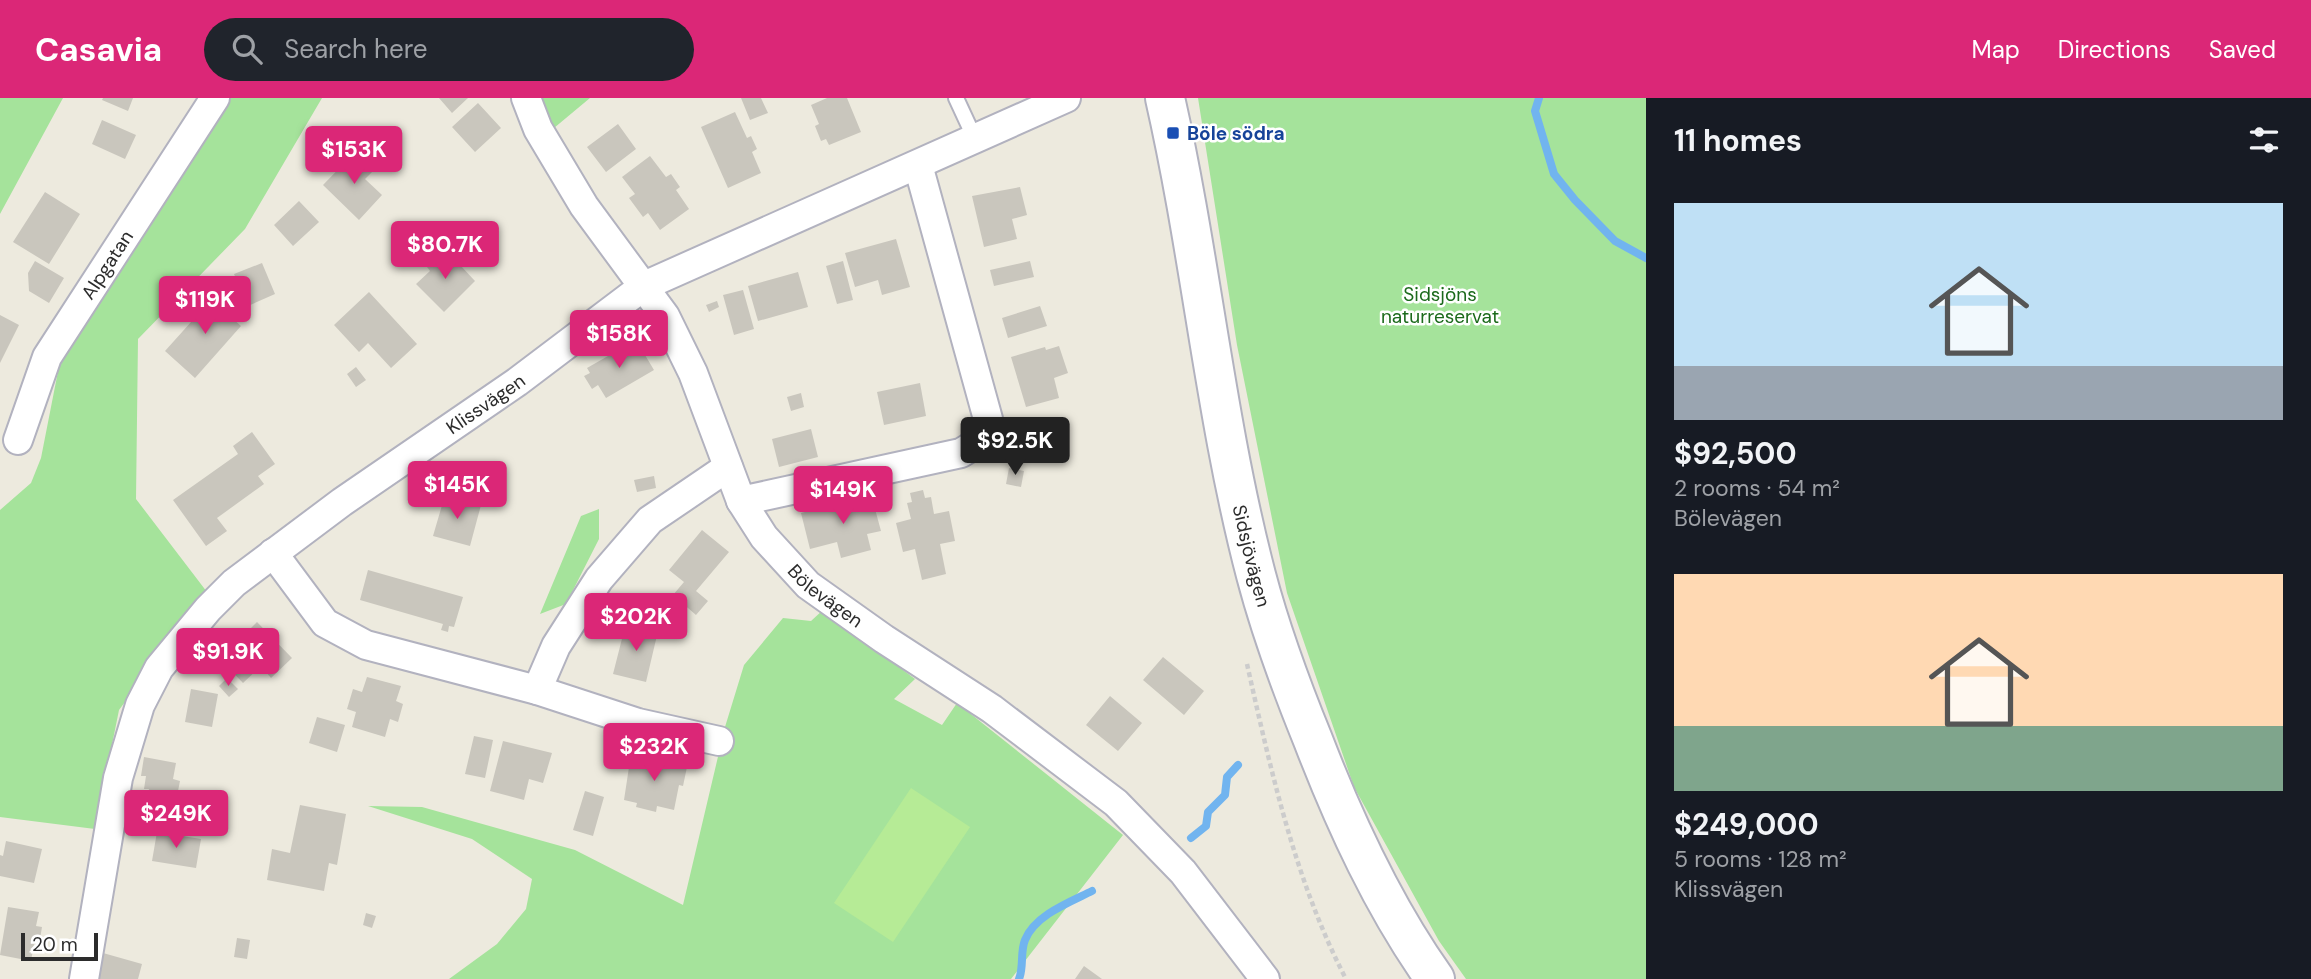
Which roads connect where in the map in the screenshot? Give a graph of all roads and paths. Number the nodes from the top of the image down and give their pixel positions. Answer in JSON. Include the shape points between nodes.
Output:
{"nodes":[{"id":1,"x":215,"y":98,"type":"edge"},
{"id":2,"x":526,"y":98,"type":"edge"},
{"id":3,"x":956,"y":98,"type":"edge"},
{"id":4,"x":1066,"y":98,"type":"edge"},
{"id":5,"x":1165,"y":98,"type":"edge"},
{"id":6,"x":975,"y":139,"type":"junction"},
{"id":7,"x":918,"y":165,"type":"junction"},
{"id":8,"x":643,"y":286,"type":"junction"},
{"id":9,"x":18,"y":440,"type":"dead end"},
{"id":10,"x":728,"y":467,"type":"junction"},
{"id":11,"x":741,"y":501,"type":"junction"},
{"id":12,"x":273,"y":553,"type":"junction"},
{"id":13,"x":537,"y":690,"type":"junction"},
{"id":14,"x":719,"y":741,"type":"dead end"},
{"id":15,"x":1428,"y":976,"type":"edge"},
{"id":16,"x":83,"y":979,"type":"edge"},
{"id":17,"x":1265,"y":979,"type":"edge"}],
"edges":[{"from":1,"to":9,"type":"street","name":"Alpgatan","via":[[47,357]]},
{"from":2,"to":8,"type":"street","name":"Bölevägen","via":[[538,130],[584,206]]},
{"from":3,"to":6,"type":"lane"},
{"from":4,"to":6,"type":"street","name":"Klissvägen"},
{"from":5,"to":15,"type":"main road","name":"Sidsjövägen","via":[[1256,575],[1285,669],[1342,815]]},
{"from":6,"to":7,"type":"street","name":"Klissvägen"},
{"from":7,"to":8,"type":"street","name":"Klissvägen"},
{"from":7,"to":11,"type":"street","via":[[988,419],[982,440],[961,453]]},
{"from":8,"to":10,"type":"street","name":"Bölevägen","via":[[665,316],[693,373]]},
{"from":8,"to":12,"type":"street","name":"Klissvägen","via":[[517,382]]},
{"from":10,"to":11,"type":"street","name":"Bölevägen"},
{"from":10,"to":13,"type":"street","via":[[650,520],[607,569],[556,646]]},
{"from":11,"to":17,"type":"street","name":"Bölevägen","via":[[764,537],[808,584],[992,709],[1116,803],[1183,872]]},
{"from":12,"to":13,"type":"street","via":[[325,623],[366,645]]},
{"from":12,"to":16,"type":"street","name":"Klissvägen","via":[[208,609],[159,668],[140,705],[118,778]]},
{"from":13,"to":14,"type":"street","via":[[638,723]]}]}
